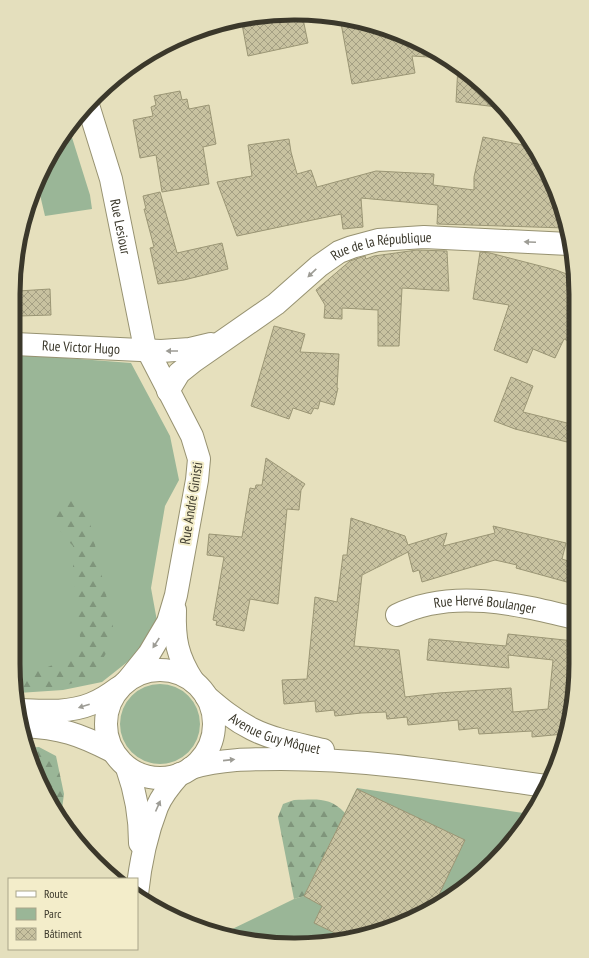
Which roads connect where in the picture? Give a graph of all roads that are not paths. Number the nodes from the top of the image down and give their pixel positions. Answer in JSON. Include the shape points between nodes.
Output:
{"nodes":[{"id":1,"x":89,"y":113,"type":"edge"},
{"id":2,"x":564,"y":244,"type":"edge"},
{"id":3,"x":223,"y":339,"type":"junction"},
{"id":4,"x":20,"y":344,"type":"edge"},
{"id":5,"x":146,"y":350,"type":"junction"},
{"id":6,"x":168,"y":391,"type":"junction"},
{"id":7,"x":176,"y":595,"type":"junction"},
{"id":8,"x":397,"y":615,"type":"dead end"},
{"id":9,"x":569,"y":617,"type":"edge"},
{"id":10,"x":123,"y":684,"type":"junction"},
{"id":11,"x":199,"y":688,"type":"junction"},
{"id":12,"x":24,"y":710,"type":"edge"},
{"id":13,"x":27,"y":726,"type":"edge"},
{"id":14,"x":112,"y":751,"type":"junction"},
{"id":15,"x":375,"y":764,"type":"junction"},
{"id":16,"x":127,"y":768,"type":"junction"},
{"id":17,"x":186,"y":771,"type":"junction"},
{"id":18,"x":541,"y":785,"type":"edge"},
{"id":19,"x":140,"y":871,"type":"junction"},
{"id":20,"x":138,"y":886,"type":"edge"}],
"edges":[{"from":1,"to":5,"type":"street","name":"Rue Lesiour","via":[[111,179]]},
{"from":2,"to":3,"type":"street","name":"Rue de la République","one_way":true,"via":[[424,237],[366,242],[339,252],[276,304]]},
{"from":3,"to":5,"type":"street","name":"Rue de la République","one_way":true,"via":[[178,351]]},
{"from":3,"to":6,"type":"street","name":"Rue de la République","via":[[186,367],[174,379]]},
{"from":4,"to":5,"type":"street","name":"Rue Victor Hugo"},
{"from":5,"to":6,"type":"street","name":"Rue André Ginisti"},
{"from":6,"to":7,"type":"street","name":"Rue André Ginisti","via":[[192,436],[199,459]]},
{"from":7,"to":10,"type":"street","name":"Rue André Ginisti","one_way":true,"via":[[162,634],[149,654]]},
{"from":7,"to":11,"type":"street","name":"Rue André Ginisti","via":[[177,649],[183,664]]},
{"from":8,"to":9,"type":"street","name":"Rue Hervé Boulanger","via":[[436,602],[490,602],[531,607]]},
{"from":10,"to":11,"type":"street","via":[[134,676],[164,670],[179,673]]},
{"from":10,"to":12,"type":"street","one_way":true,"via":[[92,703],[74,709]]},
{"from":10,"to":14,"type":"street","via":[[110,702],[105,718],[106,735]]},
{"from":11,"to":15,"type":"street","name":"Avenue Guy Môquet","via":[[231,717],[261,733]]},
{"from":11,"to":17,"type":"street","via":[[212,710],[213,735],[198,763]]},
{"from":13,"to":14,"type":"street","via":[[69,732]]},
{"from":14,"to":16,"type":"street"},
{"from":17,"to":15,"type":"street","name":"Avenue Guy Môquet","one_way":true,"via":[[213,762],[247,759]]},
{"from":15,"to":18,"type":"street","name":"Avenue Guy Môquet"},
{"from":16,"to":17,"type":"street","via":[[149,777],[165,778]]},
{"from":16,"to":19,"type":"street","via":[[139,819]]},
{"from":19,"to":17,"type":"street","one_way":true,"via":[[157,807],[164,794]]},
{"from":19,"to":20,"type":"street"}]}
